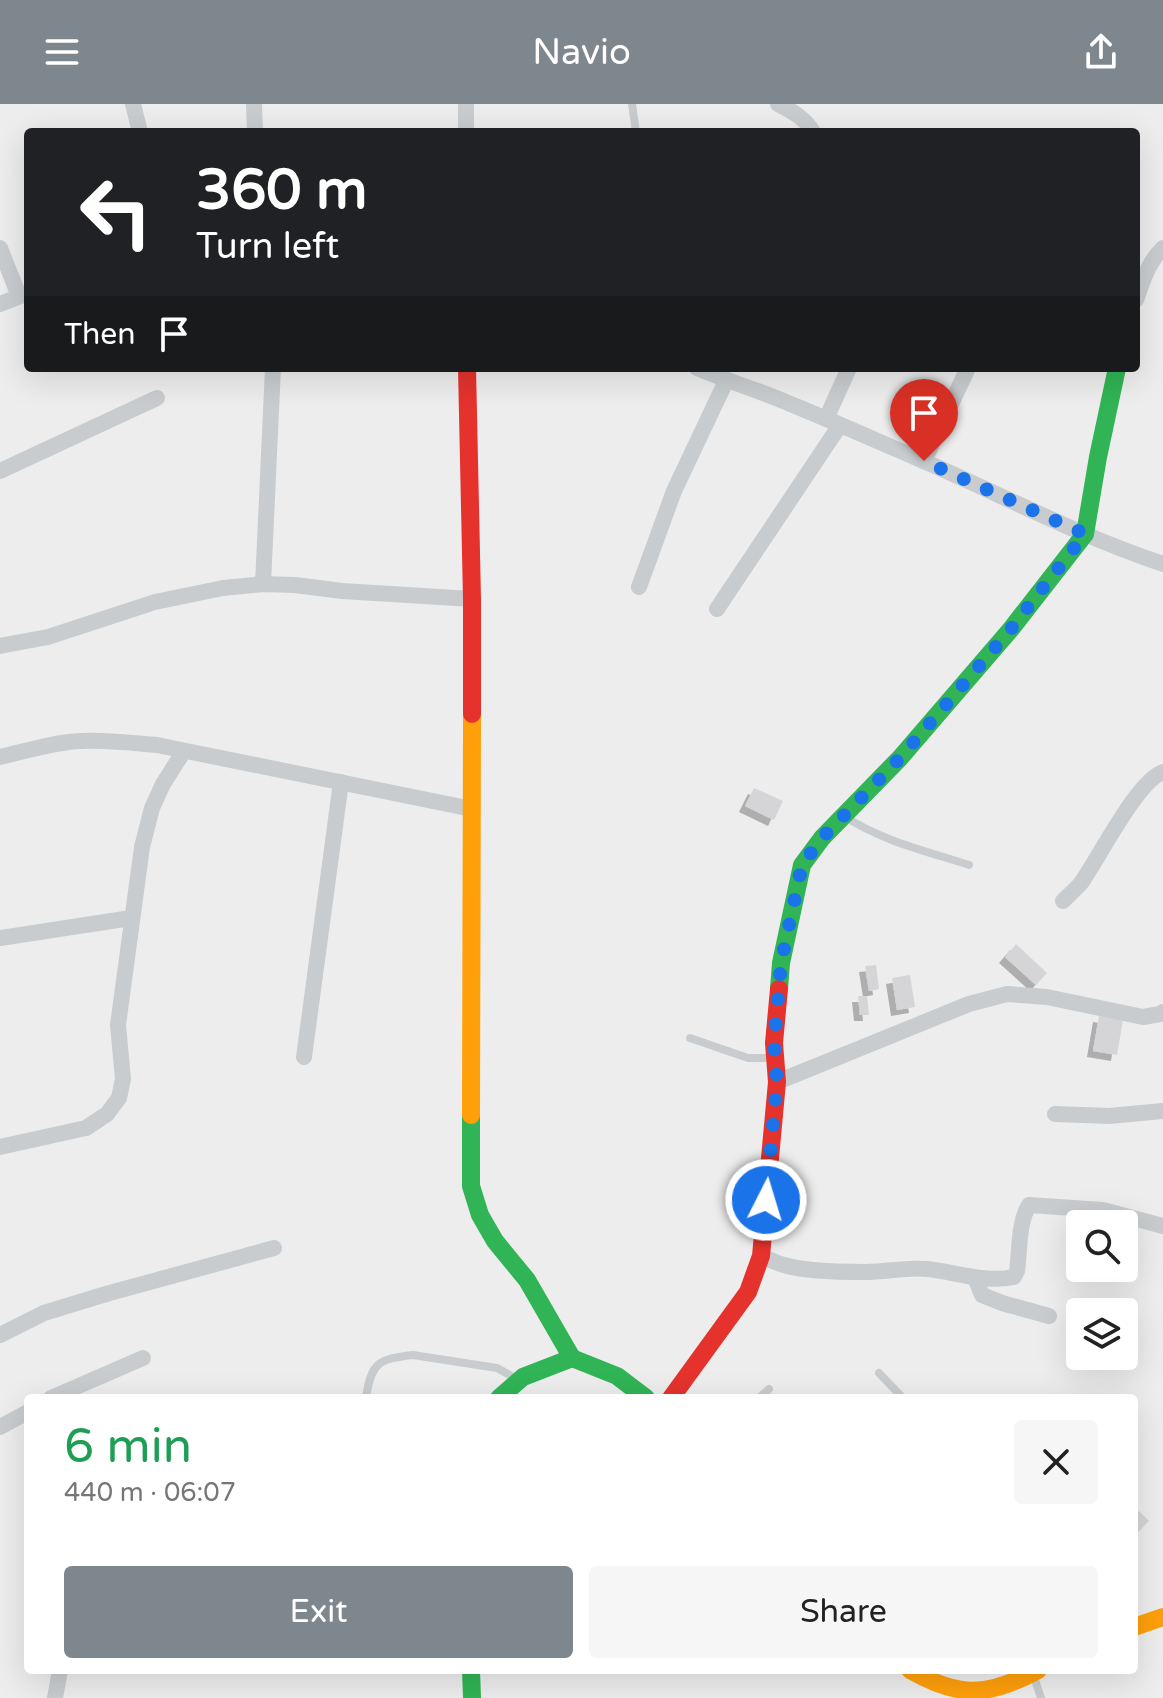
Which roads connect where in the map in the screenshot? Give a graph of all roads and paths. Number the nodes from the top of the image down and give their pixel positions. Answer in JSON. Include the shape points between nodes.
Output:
{"nodes":[{"id":1,"x":133,"y":104,"type":"edge"},
{"id":2,"x":254,"y":104,"type":"edge"},
{"id":3,"x":466,"y":104,"type":"edge"},
{"id":4,"x":632,"y":104,"type":"edge"},
{"id":5,"x":778,"y":104,"type":"edge"},
{"id":6,"x":139,"y":128,"type":"edge"},
{"id":7,"x":255,"y":128,"type":"edge"},
{"id":8,"x":466,"y":128,"type":"edge"},
{"id":9,"x":635,"y":128,"type":"edge"},
{"id":10,"x":810,"y":128,"type":"edge"},
{"id":11,"x":0,"y":248,"type":"edge"},
{"id":12,"x":1163,"y":248,"type":"edge"},
{"id":13,"x":1140,"y":290,"type":"edge"},
{"id":14,"x":23,"y":295,"type":"edge"},
{"id":15,"x":0,"y":304,"type":"edge"},
{"id":16,"x":273,"y":372,"type":"edge"},
{"id":17,"x":467,"y":372,"type":"edge"},
{"id":18,"x":706,"y":372,"type":"edge"},
{"id":19,"x":848,"y":372,"type":"edge"},
{"id":20,"x":966,"y":372,"type":"edge"},
{"id":21,"x":1116,"y":372,"type":"edge"},
{"id":22,"x":726,"y":381,"type":"junction"},
{"id":23,"x":157,"y":398,"type":"dead end"},
{"id":24,"x":833,"y":422,"type":"junction"},
{"id":25,"x":924,"y":461,"type":"junction"},
{"id":26,"x":0,"y":471,"type":"edge"},
{"id":27,"x":1085,"y":534,"type":"junction"},
{"id":28,"x":1163,"y":564,"type":"edge"},
{"id":29,"x":263,"y":584,"type":"junction"},
{"id":30,"x":639,"y":587,"type":"dead end"},
{"id":31,"x":472,"y":599,"type":"junction"},
{"id":32,"x":717,"y":609,"type":"dead end"},
{"id":33,"x":0,"y":646,"type":"edge"},
{"id":34,"x":184,"y":751,"type":"junction"},
{"id":35,"x":0,"y":757,"type":"edge"},
{"id":36,"x":1163,"y":772,"type":"edge"},
{"id":37,"x":341,"y":782,"type":"junction"},
{"id":38,"x":472,"y":809,"type":"junction"},
{"id":39,"x":844,"y":816,"type":"junction"},
{"id":40,"x":969,"y":865,"type":"dead end"},
{"id":41,"x":1063,"y":901,"type":"dead end"},
{"id":42,"x":131,"y":918,"type":"junction"},
{"id":43,"x":0,"y":938,"type":"edge"},
{"id":44,"x":1163,"y":1012,"type":"edge"},
{"id":45,"x":690,"y":1038,"type":"dead end"},
{"id":46,"x":304,"y":1057,"type":"dead end"},
{"id":47,"x":775,"y":1057,"type":"junction"},
{"id":48,"x":777,"y":1082,"type":"junction"},
{"id":49,"x":1163,"y":1111,"type":"edge"},
{"id":50,"x":1055,"y":1114,"type":"dead end"},
{"id":51,"x":0,"y":1147,"type":"edge"},
{"id":52,"x":1163,"y":1226,"type":"edge"},
{"id":53,"x":274,"y":1248,"type":"dead end"},
{"id":54,"x":761,"y":1256,"type":"junction"},
{"id":55,"x":975,"y":1278,"type":"junction"},
{"id":56,"x":1049,"y":1316,"type":"dead end"},
{"id":57,"x":0,"y":1335,"type":"edge"},
{"id":58,"x":143,"y":1358,"type":"dead end"},
{"id":59,"x":572,"y":1358,"type":"junction"},
{"id":60,"x":879,"y":1373,"type":"dead end"},
{"id":61,"x":518,"y":1379,"type":"junction"},
{"id":62,"x":769,"y":1389,"type":"dead end"},
{"id":63,"x":60,"y":1394,"type":"edge"},
{"id":64,"x":367,"y":1394,"type":"edge"},
{"id":65,"x":502,"y":1394,"type":"edge"},
{"id":66,"x":641,"y":1394,"type":"edge"},
{"id":67,"x":674,"y":1394,"type":"edge"},
{"id":68,"x":763,"y":1394,"type":"edge"},
{"id":69,"x":899,"y":1394,"type":"edge"},
{"id":70,"x":24,"y":1414,"type":"edge"},
{"id":71,"x":0,"y":1427,"type":"edge"},
{"id":72,"x":1163,"y":1617,"type":"edge"},
{"id":73,"x":1138,"y":1626,"type":"edge"},
{"id":74,"x":59,"y":1674,"type":"edge"},
{"id":75,"x":471,"y":1674,"type":"edge"},
{"id":76,"x":914,"y":1674,"type":"edge"},
{"id":77,"x":1032,"y":1674,"type":"edge"},
{"id":78,"x":1035,"y":1674,"type":"edge"},
{"id":79,"x":1007,"y":1692,"type":"edge"},
{"id":80,"x":55,"y":1698,"type":"edge"},
{"id":81,"x":472,"y":1698,"type":"edge"},
{"id":82,"x":1041,"y":1698,"type":"edge"}],
"edges":[{"from":1,"to":6,"type":"street"},
{"from":2,"to":7,"type":"street"},
{"from":3,"to":8,"type":"street"},
{"from":4,"to":9,"type":"lane"},
{"from":5,"to":10,"type":"street"},
{"from":11,"to":14,"type":"street"},
{"from":12,"to":13,"type":"street"},
{"from":14,"to":15,"type":"street"},
{"from":16,"to":29,"type":"street"},
{"from":17,"to":31,"type":"street"},
{"from":18,"to":22,"type":"street"},
{"from":19,"to":24,"type":"street"},
{"from":20,"to":25,"type":"street"},
{"from":21,"to":27,"type":"street"},
{"from":22,"to":24,"type":"street"},
{"from":22,"to":30,"type":"street","via":[[674,491]]},
{"from":23,"to":26,"type":"street"},
{"from":24,"to":25,"type":"street"},
{"from":24,"to":32,"type":"street"},
{"from":25,"to":27,"type":"street"},
{"from":27,"to":28,"type":"street"},
{"from":27,"to":39,"type":"street","via":[[1001,641]]},
{"from":29,"to":31,"type":"street"},
{"from":29,"to":33,"type":"street","via":[[155,602],[48,637]]},
{"from":31,"to":38,"type":"street"},
{"from":34,"to":35,"type":"street","via":[[78,741]]},
{"from":34,"to":37,"type":"street"},
{"from":34,"to":42,"type":"street","via":[[152,808]]},
{"from":36,"to":41,"type":"street","via":[[1151,779],[1081,883]]},
{"from":37,"to":38,"type":"street"},
{"from":37,"to":46,"type":"street"},
{"from":38,"to":59,"type":"street","via":[[471,1186],[495,1241],[527,1280]]},
{"from":39,"to":40,"type":"lane","via":[[890,840]]},
{"from":39,"to":47,"type":"street","via":[[802,865],[781,963]]},
{"from":42,"to":43,"type":"street"},
{"from":42,"to":51,"type":"street","via":[[118,1025],[123,1079],[119,1098],[86,1128]]},
{"from":44,"to":48,"type":"street","via":[[1143,1017],[1007,994],[969,1004]]},
{"from":45,"to":47,"type":"lane","via":[[748,1058]]},
{"from":47,"to":48,"type":"street"},
{"from":48,"to":54,"type":"street"},
{"from":49,"to":50,"type":"street"},
{"from":52,"to":55,"type":"street","via":[[1103,1210],[1029,1205],[1014,1277]]},
{"from":53,"to":57,"type":"street","via":[[44,1313]]},
{"from":54,"to":55,"type":"street","via":[[785,1266],[866,1272],[928,1269]]},
{"from":54,"to":67,"type":"street","via":[[748,1292]]},
{"from":55,"to":56,"type":"street","via":[[982,1295]]},
{"from":58,"to":63,"type":"street"},
{"from":59,"to":61,"type":"street"},
{"from":59,"to":66,"type":"street","via":[[617,1376]]},
{"from":60,"to":69,"type":"lane"},
{"from":61,"to":64,"type":"lane","via":[[497,1368],[400,1356],[378,1364]]},
{"from":61,"to":65,"type":"street"},
{"from":62,"to":68,"type":"lane"},
{"from":70,"to":71,"type":"street"},
{"from":72,"to":73,"type":"street"},
{"from":74,"to":80,"type":"street"},
{"from":75,"to":81,"type":"street"},
{"from":76,"to":79,"type":"street","via":[[950,1693],[974,1697]]},
{"from":77,"to":79,"type":"street"},
{"from":78,"to":82,"type":"lane"}]}
